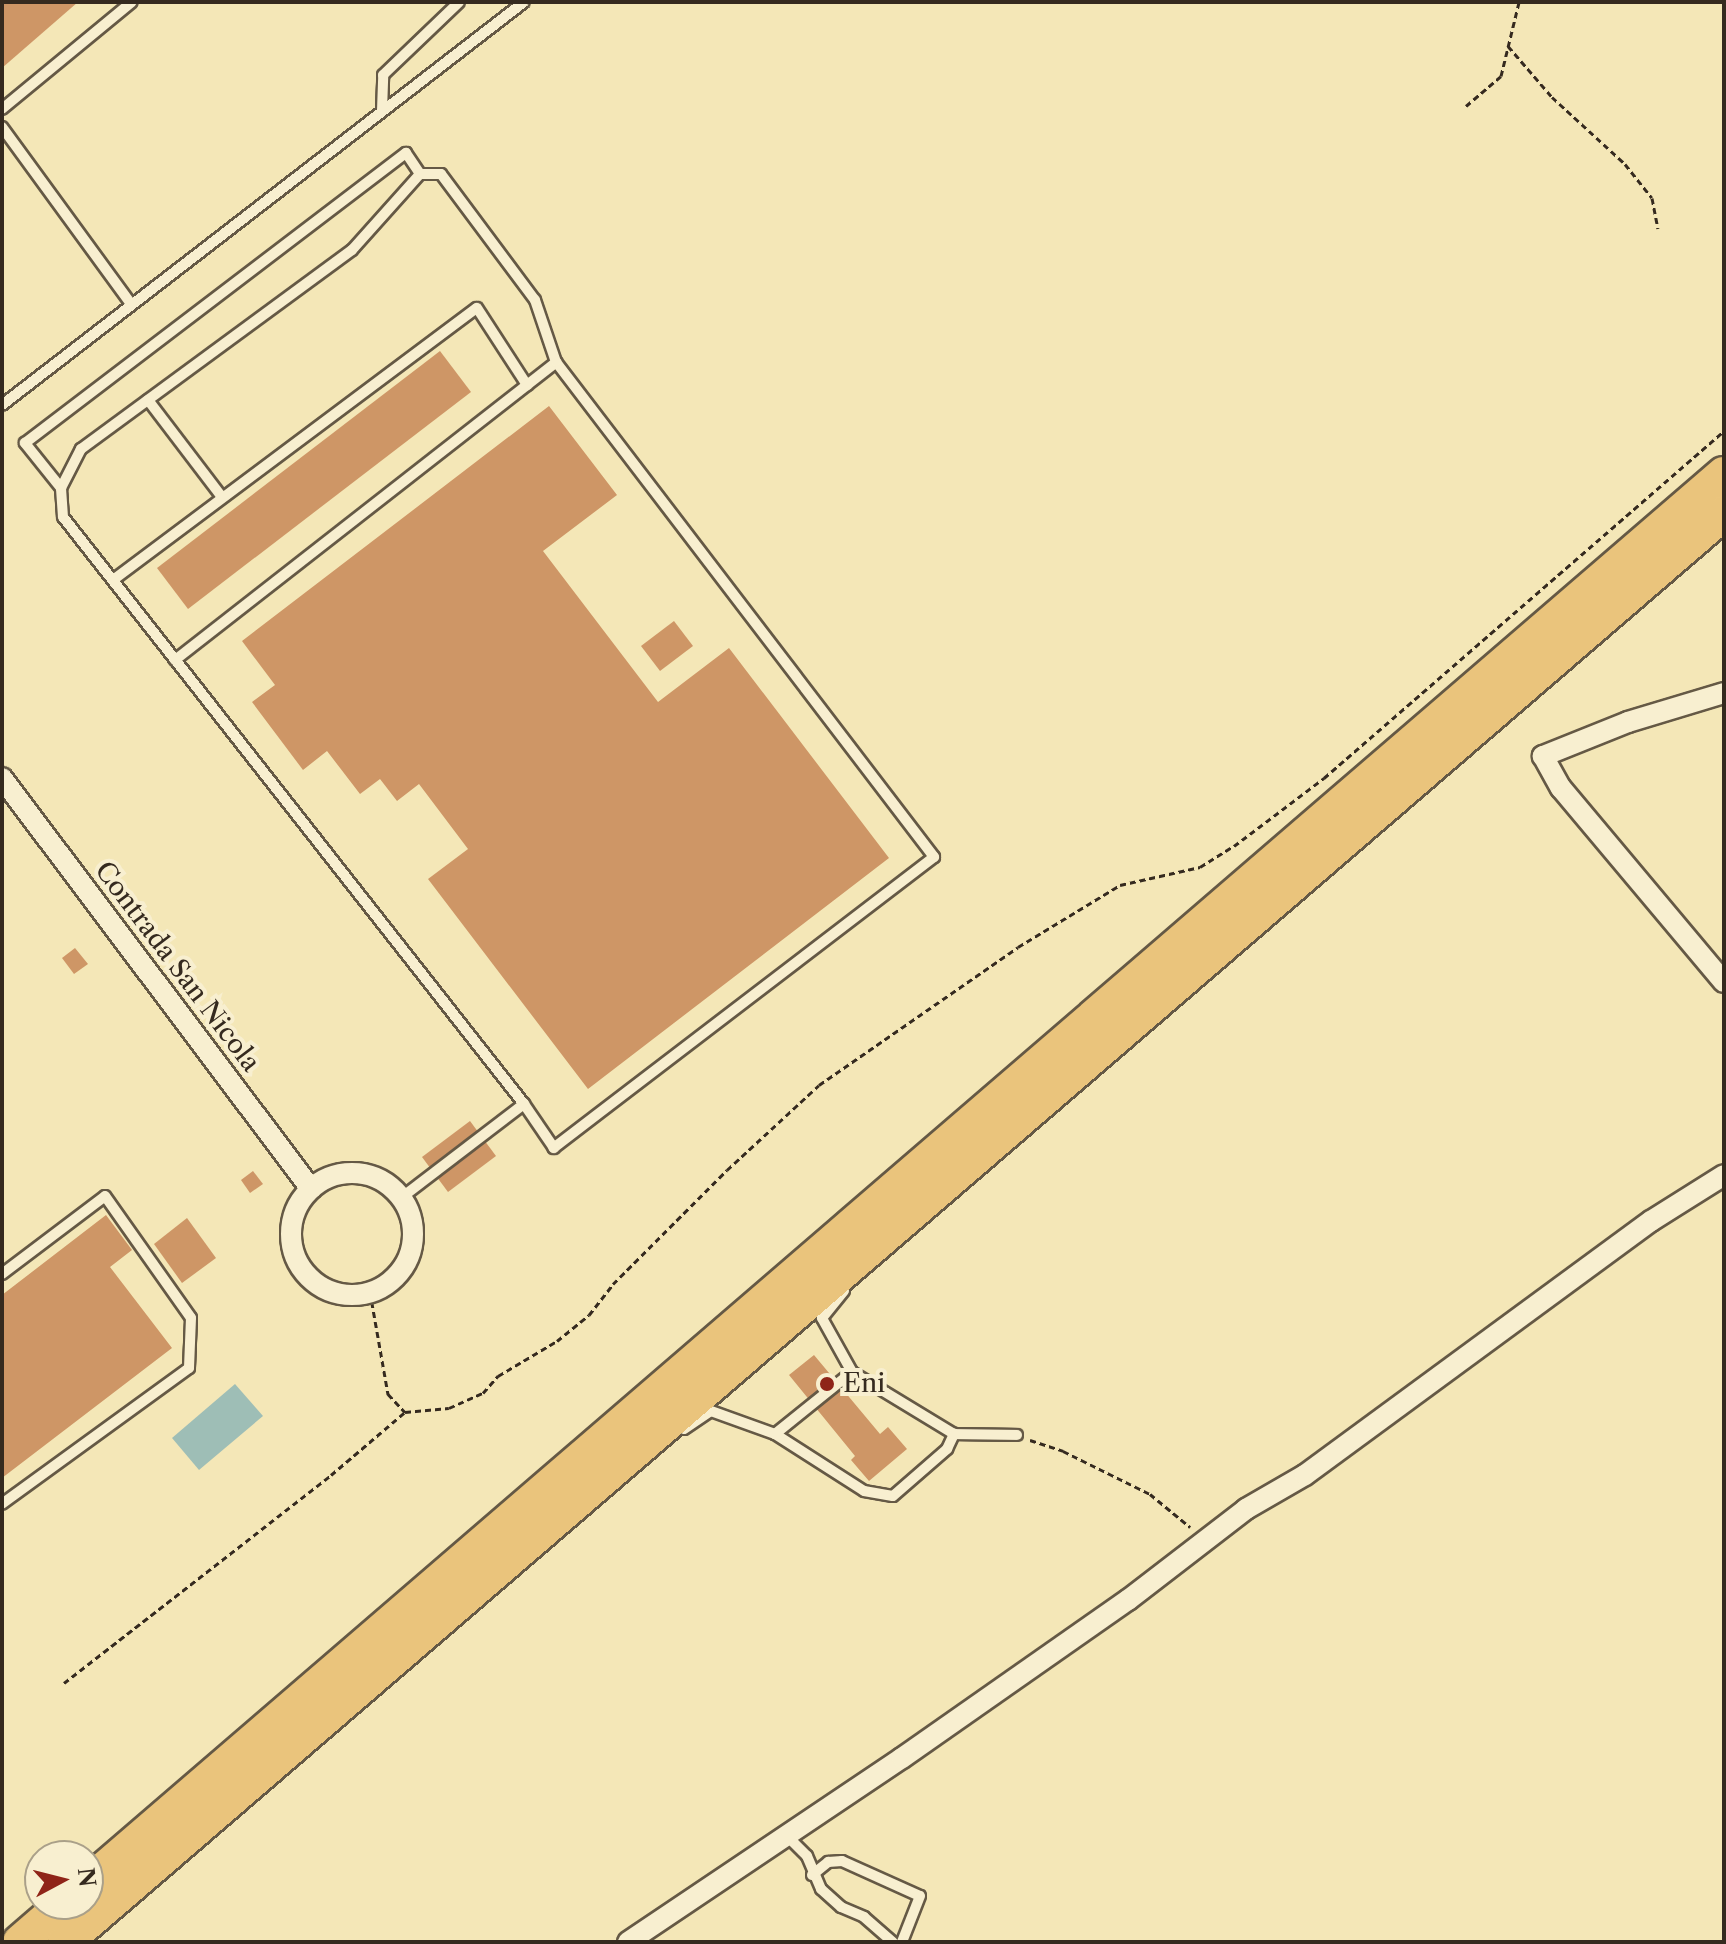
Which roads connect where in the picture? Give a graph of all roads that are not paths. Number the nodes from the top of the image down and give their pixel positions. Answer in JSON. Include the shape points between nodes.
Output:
{"nodes":[{"id":1,"x":132,"y":2,"type":"edge"},
{"id":2,"x":459,"y":2,"type":"edge"},
{"id":3,"x":524,"y":2,"type":"edge"},
{"id":4,"x":2,"y":109,"type":"edge"},
{"id":5,"x":382,"y":111,"type":"junction"},
{"id":6,"x":2,"y":127,"type":"edge"},
{"id":7,"x":420,"y":174,"type":"junction"},
{"id":8,"x":132,"y":305,"type":"junction"},
{"id":9,"x":556,"y":362,"type":"junction"},
{"id":10,"x":527,"y":385,"type":"junction"},
{"id":11,"x":148,"y":400,"type":"junction"},
{"id":12,"x":2,"y":405,"type":"edge"},
{"id":13,"x":1724,"y":474,"type":"edge"},
{"id":14,"x":61,"y":488,"type":"junction"},
{"id":15,"x":222,"y":497,"type":"junction"},
{"id":16,"x":1724,"y":513,"type":"edge"},
{"id":17,"x":113,"y":580,"type":"junction"},
{"id":18,"x":175,"y":660,"type":"junction"},
{"id":19,"x":1724,"y":693,"type":"edge"},
{"id":20,"x":2,"y":778,"type":"edge"},
{"id":21,"x":1724,"y":982,"type":"edge"},
{"id":22,"x":524,"y":1104,"type":"junction"},
{"id":23,"x":1724,"y":1175,"type":"edge"},
{"id":24,"x":311,"y":1189,"type":"junction"},
{"id":25,"x":401,"y":1198,"type":"junction"},
{"id":26,"x":901,"y":1222,"type":"junction"},
{"id":27,"x":2,"y":1274,"type":"edge"},
{"id":28,"x":852,"y":1372,"type":"junction"},
{"id":29,"x":775,"y":1434,"type":"junction"},
{"id":30,"x":954,"y":1434,"type":"junction"},
{"id":31,"x":1017,"y":1435,"type":"road end"},
{"id":32,"x":674,"y":1436,"type":"dead end"},
{"id":33,"x":661,"y":1445,"type":"dead end"},
{"id":34,"x":2,"y":1504,"type":"edge"},
{"id":35,"x":573,"y":1504,"type":"junction"},
{"id":36,"x":787,"y":1836,"type":"junction"},
{"id":37,"x":104,"y":1869,"type":"edge"},
{"id":38,"x":812,"y":1875,"type":"junction"},
{"id":39,"x":45,"y":1920,"type":"edge"},
{"id":40,"x":20,"y":1942,"type":"edge"},
{"id":41,"x":65,"y":1942,"type":"edge"},
{"id":42,"x":628,"y":1942,"type":"edge"},
{"id":43,"x":893,"y":1942,"type":"edge"},
{"id":44,"x":902,"y":1942,"type":"edge"}],
"edges":[{"from":1,"to":4,"type":"lane"},
{"from":2,"to":5,"type":"lane","via":[[383,75]]},
{"from":3,"to":5,"type":"lane"},
{"from":5,"to":8,"type":"lane"},
{"from":6,"to":8,"type":"lane"},
{"from":7,"to":9,"type":"lane","via":[[441,174],[535,300]]},
{"from":7,"to":11,"type":"lane","via":[[352,250]]},
{"from":7,"to":14,"type":"lane","via":[[406,153],[25,443]]},
{"from":8,"to":12,"type":"lane"},
{"from":9,"to":10,"type":"lane"},
{"from":9,"to":22,"type":"lane","via":[[934,857],[554,1148]]},
{"from":10,"to":15,"type":"lane","via":[[477,308]]},
{"from":10,"to":18,"type":"lane"},
{"from":11,"to":14,"type":"lane","via":[[81,449]]},
{"from":11,"to":15,"type":"lane"},
{"from":13,"to":37,"type":"highway"},
{"from":14,"to":17,"type":"lane","via":[[63,517]]},
{"from":15,"to":17,"type":"lane"},
{"from":16,"to":26,"type":"highway"},
{"from":17,"to":18,"type":"lane"},
{"from":18,"to":22,"type":"lane"},
{"from":19,"to":21,"type":"street","via":[[1628,722],[1543,756],[1561,788]]},
{"from":20,"to":24,"type":"street","name":"Contrada San Nicola"},
{"from":22,"to":25,"type":"lane"},
{"from":23,"to":36,"type":"street","via":[[1651,1221],[1305,1475],[1246,1509],[1128,1600]]},
{"from":24,"to":25,"type":"street","via":[[351,1173],[379,1179]]},
{"from":24,"to":25,"type":"street","via":[[293,1220],[291,1238],[300,1264],[318,1284],[352,1295],[370,1292],[395,1277],[410,1253],[412,1225]]},
{"from":26,"to":28,"type":"lane","via":[[822,1318]]},
{"from":26,"to":35,"type":"highway"},
{"from":27,"to":34,"type":"lane","via":[[105,1196],[191,1318],[189,1368]]},
{"from":28,"to":29,"type":"lane"},
{"from":28,"to":30,"type":"lane"},
{"from":29,"to":30,"type":"lane","via":[[864,1491],[893,1496],[947,1449]]},
{"from":29,"to":32,"type":"lane","via":[[711,1411]]},
{"from":30,"to":31,"type":"lane"},
{"from":33,"to":35,"type":"lane"},
{"from":35,"to":41,"type":"highway"},
{"from":36,"to":38,"type":"lane","via":[[807,1856]]},
{"from":36,"to":42,"type":"street"},
{"from":38,"to":43,"type":"lane","via":[[841,1907],[864,1917]]},
{"from":38,"to":44,"type":"lane","via":[[828,1862],[842,1861],[920,1896]]},
{"from":39,"to":40,"type":"highway"}]}
